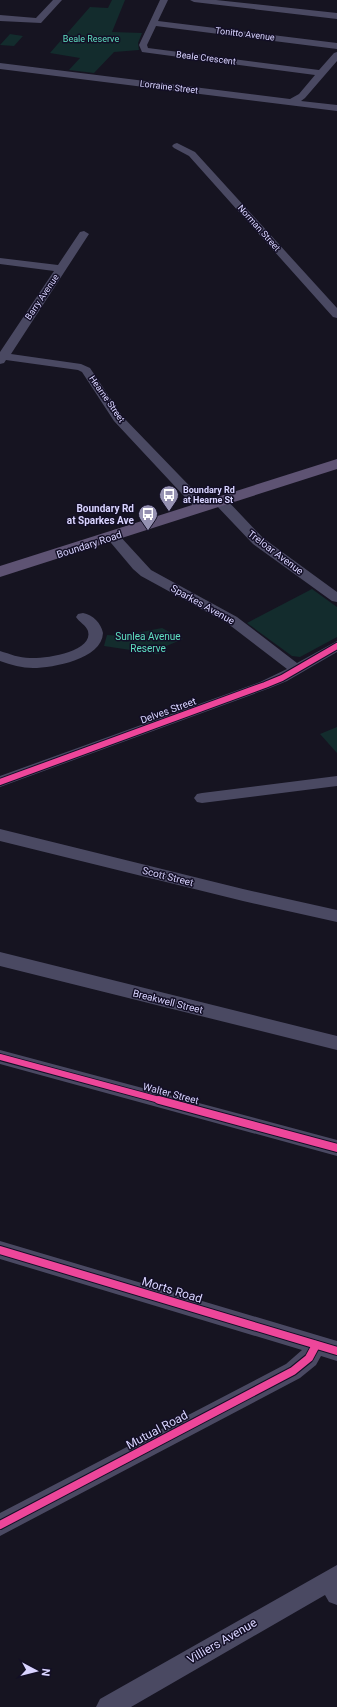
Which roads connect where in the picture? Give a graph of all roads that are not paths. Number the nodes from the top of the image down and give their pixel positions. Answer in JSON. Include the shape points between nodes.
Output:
{"nodes":[{"id":1,"x":58,"y":0,"type":"edge"},
{"id":2,"x":164,"y":0,"type":"edge"},
{"id":3,"x":194,"y":0,"type":"edge"},
{"id":4,"x":337,"y":16,"type":"edge"},
{"id":5,"x":0,"y":18,"type":"edge"},
{"id":6,"x":153,"y":23,"type":"junction"},
{"id":7,"x":337,"y":46,"type":"edge"},
{"id":8,"x":337,"y":55,"type":"edge"},
{"id":9,"x":0,"y":66,"type":"edge"},
{"id":10,"x":322,"y":73,"type":"junction"},
{"id":11,"x":295,"y":100,"type":"junction"},
{"id":12,"x":337,"y":108,"type":"edge"},
{"id":13,"x":177,"y":146,"type":"dead end"},
{"id":14,"x":84,"y":234,"type":"dead end"},
{"id":15,"x":0,"y":261,"type":"edge"},
{"id":16,"x":61,"y":269,"type":"junction"},
{"id":17,"x":337,"y":315,"type":"edge"},
{"id":18,"x":2,"y":358,"type":"edge"},
{"id":19,"x":337,"y":464,"type":"edge"},
{"id":20,"x":220,"y":501,"type":"junction"},
{"id":21,"x":202,"y":507,"type":"junction"},
{"id":22,"x":113,"y":537,"type":"junction"},
{"id":23,"x":0,"y":572,"type":"edge"},
{"id":24,"x":337,"y":598,"type":"edge"},
{"id":25,"x":83,"y":617,"type":"dead end"},
{"id":26,"x":337,"y":646,"type":"edge"},
{"id":27,"x":2,"y":661,"type":"edge"},
{"id":28,"x":296,"y":669,"type":"junction"},
{"id":29,"x":337,"y":781,"type":"edge"},
{"id":30,"x":0,"y":782,"type":"edge"},
{"id":31,"x":202,"y":798,"type":"dead end"},
{"id":32,"x":0,"y":835,"type":"edge"},
{"id":33,"x":337,"y":916,"type":"edge"},
{"id":34,"x":0,"y":959,"type":"edge"},
{"id":35,"x":337,"y":1043,"type":"edge"},
{"id":36,"x":0,"y":1057,"type":"edge"},
{"id":37,"x":337,"y":1148,"type":"edge"},
{"id":38,"x":0,"y":1250,"type":"edge"},
{"id":39,"x":316,"y":1345,"type":"junction"},
{"id":40,"x":337,"y":1351,"type":"edge"},
{"id":41,"x":0,"y":1525,"type":"edge"},
{"id":42,"x":334,"y":1583,"type":"edge"},
{"id":43,"x":108,"y":1707,"type":"edge"}],
"edges":[{"from":1,"to":5,"type":"street","via":[[38,21]]},
{"from":2,"to":6,"type":"street","name":"Beale Crescent"},
{"from":3,"to":4,"type":"street"},
{"from":6,"to":7,"type":"street","name":"Tonitto Avenue"},
{"from":6,"to":10,"type":"street","name":"Beale Crescent","via":[[143,45],[148,51]]},
{"from":8,"to":10,"type":"street"},
{"from":9,"to":11,"type":"street","name":"Lorraine Street"},
{"from":10,"to":11,"type":"street"},
{"from":11,"to":12,"type":"street","name":"Lorraine Street"},
{"from":13,"to":17,"type":"street","name":"Norman Street","via":[[192,154]]},
{"from":14,"to":16,"type":"street","name":"Barry Avenue"},
{"from":15,"to":16,"type":"street"},
{"from":16,"to":18,"type":"street","name":"Barry Avenue"},
{"from":18,"to":21,"type":"street","name":"Hearne Street","via":[[80,367],[86,370],[118,418]]},
{"from":19,"to":20,"type":"main road","name":"Boundary Road"},
{"from":20,"to":21,"type":"main road","name":"Boundary Road"},
{"from":20,"to":24,"type":"street","name":"Treloar Avenue","via":[[258,540]]},
{"from":21,"to":22,"type":"main road","name":"Boundary Road"},
{"from":22,"to":23,"type":"main road","name":"Boundary Road"},
{"from":22,"to":28,"type":"street","name":"Sparkes Avenue","via":[[146,573],[232,620]]},
{"from":25,"to":27,"type":"street","via":[[96,632],[95,639],[88,649],[51,662]]},
{"from":26,"to":28,"type":"street","name":"Delves Street"},
{"from":28,"to":30,"type":"street","name":"Delves Street","via":[[265,685]]},
{"from":29,"to":31,"type":"street"},
{"from":32,"to":33,"type":"street","name":"Scott Street"},
{"from":34,"to":35,"type":"street","name":"Breakwell Street"},
{"from":36,"to":37,"type":"street","name":"Walter Street"},
{"from":38,"to":39,"type":"street","name":"Morts Road"},
{"from":39,"to":40,"type":"street","name":"Morts Road"},
{"from":39,"to":41,"type":"street","name":"Mutual Road","via":[[309,1358],[293,1371]]},
{"from":42,"to":43,"type":"street","name":"Villiers Avenue"}]}
